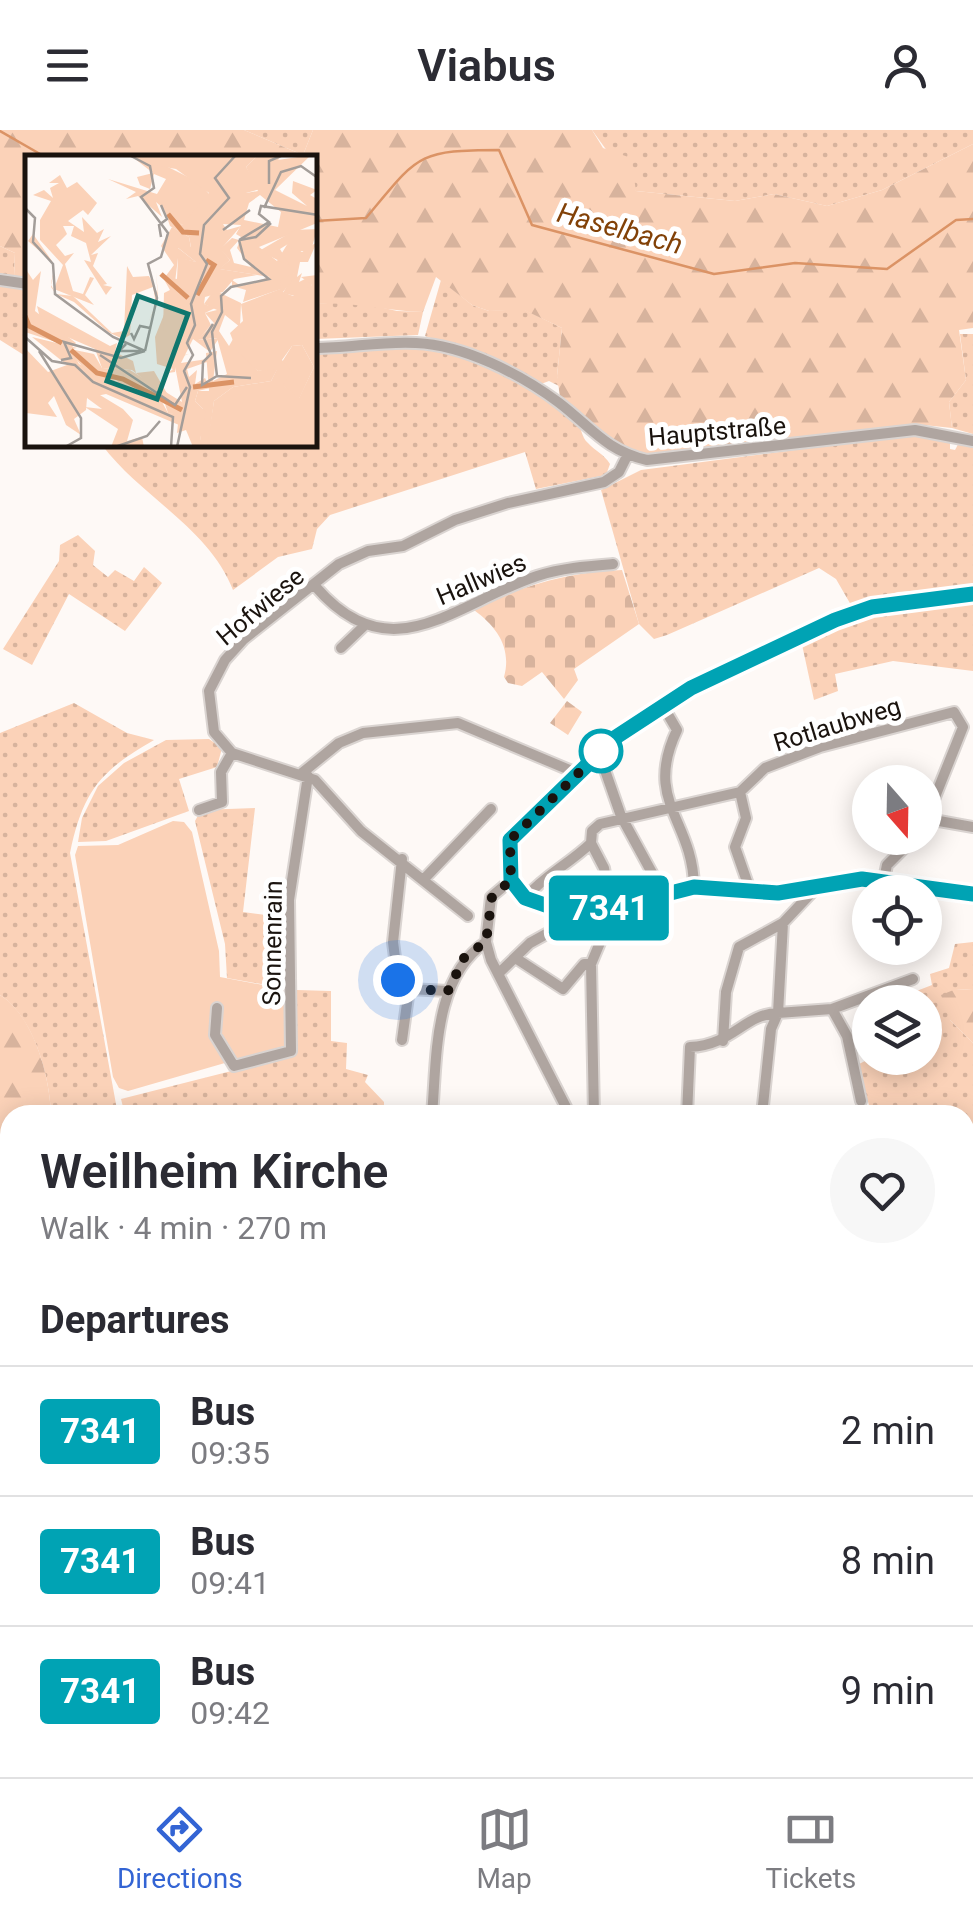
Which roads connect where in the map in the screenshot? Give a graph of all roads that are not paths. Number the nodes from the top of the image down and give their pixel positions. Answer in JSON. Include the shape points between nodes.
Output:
{"nodes":[{"id":1,"x":0,"y":280,"type":"edge"},
{"id":2,"x":25,"y":284,"type":"edge"},
{"id":3,"x":318,"y":348,"type":"edge"},
{"id":4,"x":973,"y":440,"type":"edge"},
{"id":5,"x":627,"y":456,"type":"junction"},
{"id":6,"x":613,"y":564,"type":"dead end"},
{"id":7,"x":315,"y":586,"type":"junction"},
{"id":8,"x":973,"y":594,"type":"edge"},
{"id":9,"x":364,"y":626,"type":"junction"},
{"id":10,"x":341,"y":648,"type":"dead end"},
{"id":11,"x":663,"y":706,"type":"junction"},
{"id":12,"x":232,"y":753,"type":"junction"},
{"id":13,"x":599,"y":753,"type":"junction"},
{"id":14,"x":579,"y":774,"type":"junction"},
{"id":15,"x":305,"y":775,"type":"junction"},
{"id":16,"x":942,"y":781,"type":"edge"},
{"id":17,"x":740,"y":792,"type":"junction"},
{"id":18,"x":670,"y":807,"type":"junction"},
{"id":19,"x":491,"y":808,"type":"dead end"},
{"id":20,"x":199,"y":810,"type":"dead end"},
{"id":21,"x":621,"y":816,"type":"junction"},
{"id":22,"x":942,"y":822,"type":"edge"},
{"id":23,"x":973,"y":827,"type":"edge"},
{"id":24,"x":590,"y":843,"type":"junction"},
{"id":25,"x":402,"y":859,"type":"junction"},
{"id":26,"x":425,"y":878,"type":"junction"},
{"id":27,"x":511,"y":880,"type":"junction"},
{"id":28,"x":852,"y":883,"type":"edge"},
{"id":29,"x":694,"y":887,"type":"junction"},
{"id":30,"x":816,"y":888,"type":"junction"},
{"id":31,"x":942,"y":889,"type":"edge"},
{"id":32,"x":750,"y":890,"type":"junction"},
{"id":33,"x":662,"y":893,"type":"junction"},
{"id":34,"x":973,"y":894,"type":"edge"},
{"id":35,"x":525,"y":898,"type":"junction"},
{"id":36,"x":573,"y":908,"type":"junction"},
{"id":37,"x":612,"y":908,"type":"junction"},
{"id":38,"x":468,"y":916,"type":"dead end"},
{"id":39,"x":783,"y":923,"type":"junction"},
{"id":40,"x":486,"y":942,"type":"junction"},
{"id":41,"x":516,"y":959,"type":"junction"},
{"id":42,"x":591,"y":964,"type":"junction"},
{"id":43,"x":498,"y":974,"type":"junction"},
{"id":44,"x":913,"y":980,"type":"dead end"},
{"id":45,"x":409,"y":989,"type":"junction"},
{"id":46,"x":448,"y":991,"type":"junction"},
{"id":47,"x":217,"y":1008,"type":"dead end"},
{"id":48,"x":832,"y":1010,"type":"junction"},
{"id":49,"x":778,"y":1012,"type":"junction"},
{"id":50,"x":402,"y":1040,"type":"dead end"},
{"id":51,"x":723,"y":1041,"type":"junction"},
{"id":52,"x":861,"y":1101,"type":"dead end"},
{"id":53,"x":433,"y":1105,"type":"edge"},
{"id":54,"x":560,"y":1105,"type":"edge"},
{"id":55,"x":594,"y":1105,"type":"edge"},
{"id":56,"x":687,"y":1105,"type":"edge"},
{"id":57,"x":763,"y":1105,"type":"edge"}],
"edges":[{"from":1,"to":2,"type":"street"},
{"from":3,"to":5,"type":"street","name":"Hauptstraße","via":[[422,343],[462,353],[556,401],[602,444]]},
{"from":4,"to":5,"type":"street","name":"Hauptstraße","via":[[915,430],[664,461]]},
{"from":5,"to":7,"type":"street","name":"Hofwiese","via":[[604,482],[455,520],[403,546],[368,551],[339,564]]},
{"from":6,"to":9,"type":"street","name":"Hallwies","via":[[538,576],[432,622]]},
{"from":7,"to":9,"type":"street"},
{"from":7,"to":12,"type":"street","name":"Hofwiese","via":[[244,639],[215,676],[209,691],[214,732]]},
{"from":8,"to":11,"type":"street","via":[[902,600],[835,620]]},
{"from":9,"to":10,"type":"street"},
{"from":11,"to":13,"type":"street"},
{"from":11,"to":18,"type":"street","via":[[678,730],[662,783]]},
{"from":12,"to":15,"type":"street"},
{"from":12,"to":20,"type":"street","via":[[221,772],[222,802]]},
{"from":13,"to":14,"type":"street"},
{"from":13,"to":21,"type":"street"},
{"from":14,"to":15,"type":"street","via":[[458,723],[363,733],[339,743]]},
{"from":14,"to":27,"type":"street","via":[[510,840]]},
{"from":15,"to":25,"type":"street"},
{"from":15,"to":47,"type":"street","name":"Sonnenrain","via":[[289,900],[290,1052],[234,1066],[215,1036]]},
{"from":16,"to":17,"type":"street","name":"Rotlaubweg","via":[[964,727],[954,712],[801,754],[765,768]]},
{"from":17,"to":18,"type":"street","name":"Rotlaubweg"},
{"from":17,"to":32,"type":"street","via":[[746,818],[735,846]]},
{"from":18,"to":21,"type":"street","name":"Rotlaubweg"},
{"from":18,"to":29,"type":"street","via":[[688,841]]},
{"from":19,"to":26,"type":"street"},
{"from":21,"to":24,"type":"street","via":[[592,831]]},
{"from":21,"to":33,"type":"street"},
{"from":22,"to":23,"type":"street"},
{"from":24,"to":35,"type":"street"},
{"from":24,"to":37,"type":"street","via":[[602,858]]},
{"from":25,"to":26,"type":"street"},
{"from":25,"to":45,"type":"street","via":[[393,942],[398,980]]},
{"from":26,"to":38,"type":"street"},
{"from":27,"to":35,"type":"street"},
{"from":27,"to":40,"type":"street","via":[[492,897]]},
{"from":28,"to":30,"type":"street"},
{"from":29,"to":32,"type":"street"},
{"from":29,"to":33,"type":"street"},
{"from":30,"to":32,"type":"street"},
{"from":30,"to":39,"type":"street"},
{"from":31,"to":34,"type":"street"},
{"from":33,"to":37,"type":"street"},
{"from":35,"to":36,"type":"street"},
{"from":36,"to":37,"type":"street"},
{"from":36,"to":41,"type":"street","via":[[568,922]]},
{"from":37,"to":42,"type":"street"},
{"from":39,"to":49,"type":"street"},
{"from":39,"to":51,"type":"street","via":[[739,948],[726,992]]},
{"from":40,"to":43,"type":"street"},
{"from":40,"to":46,"type":"street","via":[[465,956]]},
{"from":41,"to":42,"type":"street","via":[[564,989]]},
{"from":41,"to":43,"type":"street"},
{"from":42,"to":55,"type":"street"},
{"from":43,"to":54,"type":"street"},
{"from":44,"to":48,"type":"street"},
{"from":45,"to":46,"type":"street"},
{"from":45,"to":50,"type":"street"},
{"from":46,"to":53,"type":"street"},
{"from":48,"to":49,"type":"street"},
{"from":48,"to":52,"type":"street","via":[[847,1036]]},
{"from":49,"to":51,"type":"street","via":[[760,1014]]},
{"from":49,"to":57,"type":"street"},
{"from":51,"to":56,"type":"street","via":[[690,1047]]}]}
